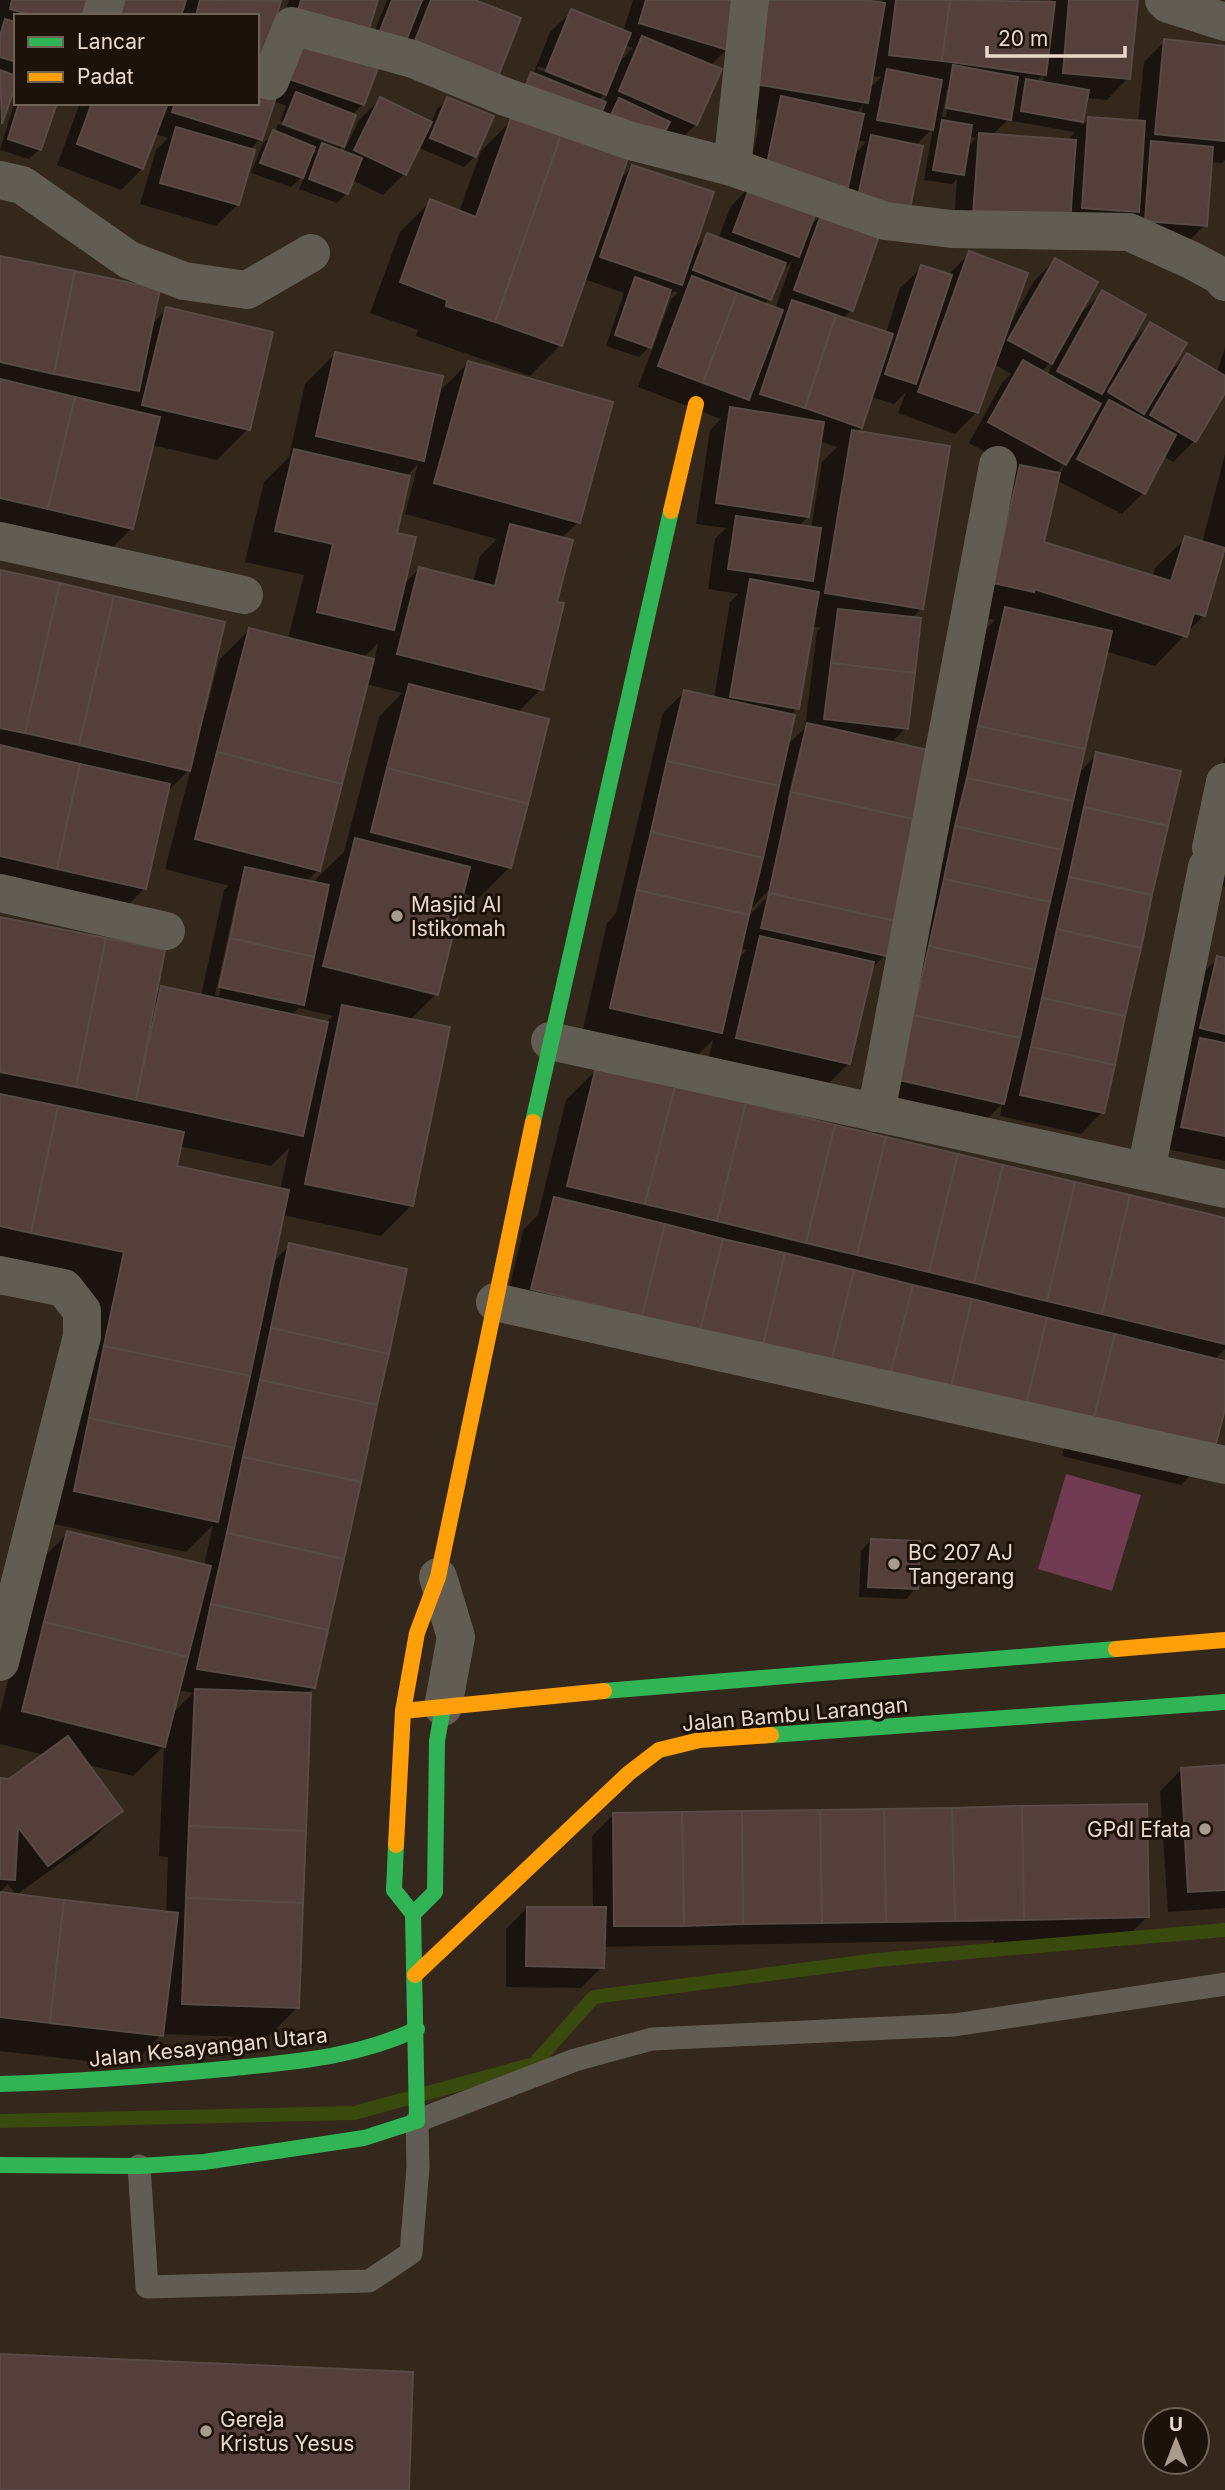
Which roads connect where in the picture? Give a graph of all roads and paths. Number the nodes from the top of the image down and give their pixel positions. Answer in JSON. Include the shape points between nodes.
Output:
{"nodes":[{"id":1,"x":750,"y":0,"type":"edge"},
{"id":2,"x":1164,"y":0,"type":"edge"},
{"id":3,"x":1225,"y":22,"type":"edge"},
{"id":4,"x":259,"y":78,"type":"edge"},
{"id":5,"x":732,"y":167,"type":"junction"},
{"id":6,"x":0,"y":180,"type":"edge"},
{"id":7,"x":311,"y":253,"type":"dead end"},
{"id":8,"x":1225,"y":282,"type":"edge"},
{"id":9,"x":696,"y":404,"type":"dead end"},
{"id":10,"x":998,"y":466,"type":"dead end"},
{"id":11,"x":0,"y":541,"type":"edge"},
{"id":12,"x":244,"y":595,"type":"dead end"},
{"id":13,"x":1225,"y":782,"type":"edge"},
{"id":14,"x":0,"y":893,"type":"edge"},
{"id":15,"x":166,"y":930,"type":"dead end"},
{"id":16,"x":550,"y":1041,"type":"junction"},
{"id":17,"x":876,"y":1113,"type":"junction"},
{"id":18,"x":1146,"y":1171,"type":"junction"},
{"id":19,"x":1225,"y":1189,"type":"edge"},
{"id":20,"x":0,"y":1275,"type":"edge"},
{"id":21,"x":495,"y":1301,"type":"junction"},
{"id":22,"x":1225,"y":1465,"type":"edge"},
{"id":23,"x":438,"y":1577,"type":"junction"},
{"id":24,"x":1225,"y":1640,"type":"edge"},
{"id":25,"x":0,"y":1662,"type":"edge"},
{"id":26,"x":1225,"y":1702,"type":"edge"},
{"id":27,"x":443,"y":1707,"type":"junction"},
{"id":28,"x":403,"y":1712,"type":"junction"},
{"id":29,"x":414,"y":1914,"type":"junction"},
{"id":30,"x":415,"y":1975,"type":"junction"},
{"id":31,"x":1225,"y":1984,"type":"edge"},
{"id":32,"x":416,"y":2029,"type":"junction"},
{"id":33,"x":0,"y":2084,"type":"edge"},
{"id":34,"x":417,"y":2110,"type":"junction"},
{"id":35,"x":0,"y":2165,"type":"edge"},
{"id":36,"x":139,"y":2166,"type":"junction"}],
"edges":[{"from":1,"to":5,"type":"street"},
{"from":2,"to":3,"type":"street"},
{"from":4,"to":5,"type":"street","via":[[270,81],[292,26],[413,59],[631,141]]},
{"from":5,"to":8,"type":"street","via":[[885,222],[952,229],[1129,232],[1193,261]]},
{"from":6,"to":7,"type":"street","via":[[22,185],[129,260],[184,281],[247,290]]},
{"from":9,"to":16,"type":"street"},
{"from":10,"to":17,"type":"street"},
{"from":11,"to":12,"type":"street"},
{"from":13,"to":18,"type":"street"},
{"from":14,"to":15,"type":"street"},
{"from":16,"to":17,"type":"street"},
{"from":16,"to":21,"type":"street"},
{"from":17,"to":18,"type":"street"},
{"from":18,"to":19,"type":"street"},
{"from":20,"to":25,"type":"street","via":[[64,1288],[82,1311],[82,1336]]},
{"from":21,"to":22,"type":"street"},
{"from":21,"to":23,"type":"street"},
{"from":23,"to":27,"type":"street","via":[[456,1637]]},
{"from":23,"to":28,"type":"street","via":[[417,1633]]},
{"from":24,"to":27,"type":"street","name":"Jalan Bambu Larangan"},
{"from":26,"to":30,"type":"street","name":"Jalan Bambu Larangan","via":[[700,1740],[659,1750]]},
{"from":27,"to":28,"type":"street","name":"Jalan Bambu Larangan"},
{"from":27,"to":29,"type":"street","via":[[437,1741],[435,1892]]},
{"from":28,"to":29,"type":"street","via":[[394,1890]]},
{"from":29,"to":30,"type":"street"},
{"from":30,"to":32,"type":"street"},
{"from":31,"to":34,"type":"lane","via":[[954,2025],[652,2039]]},
{"from":32,"to":33,"type":"street","name":"Jalan Kesayangan Utara","via":[[382,2045],[277,2064]]},
{"from":32,"to":34,"type":"street"},
{"from":34,"to":36,"type":"street","via":[[364,2138],[204,2162]]},
{"from":34,"to":36,"type":"lane","via":[[411,2253],[369,2281],[147,2287]]},
{"from":35,"to":36,"type":"street"}]}
